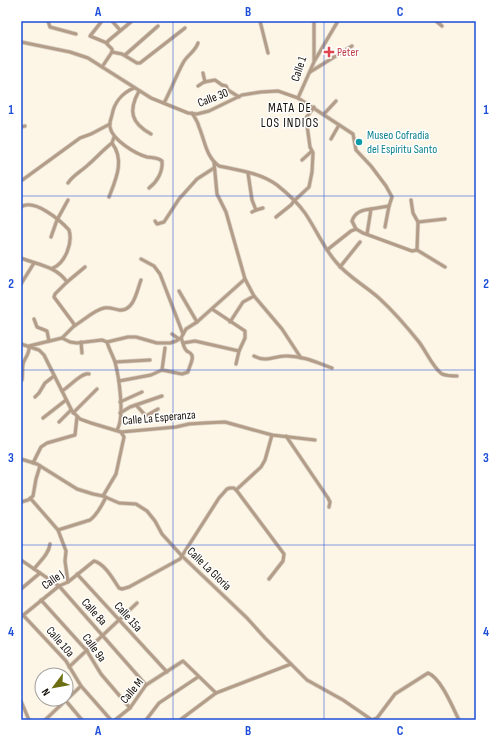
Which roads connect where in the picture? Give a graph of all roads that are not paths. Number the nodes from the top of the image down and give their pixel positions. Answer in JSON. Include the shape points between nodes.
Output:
{"nodes":[{"id":1,"x":48,"y":21,"type":"edge"},
{"id":2,"x":102,"y":21,"type":"edge"},
{"id":3,"x":112,"y":21,"type":"edge"},
{"id":4,"x":132,"y":21,"type":"edge"},
{"id":5,"x":260,"y":21,"type":"edge"},
{"id":6,"x":314,"y":21,"type":"edge"},
{"id":7,"x":338,"y":21,"type":"edge"},
{"id":8,"x":436,"y":21,"type":"edge"},
{"id":9,"x":158,"y":26,"type":"dead end"},
{"id":10,"x":442,"y":26,"type":"dead end"},
{"id":11,"x":184,"y":28,"type":"dead end"},
{"id":12,"x":120,"y":30,"type":"junction"},
{"id":13,"x":76,"y":34,"type":"dead end"},
{"id":14,"x":21,"y":42,"type":"edge"},
{"id":15,"x":107,"y":43,"type":"junction"},
{"id":16,"x":198,"y":43,"type":"dead end"},
{"id":17,"x":352,"y":46,"type":"dead end"},
{"id":18,"x":112,"y":52,"type":"junction"},
{"id":19,"x":268,"y":53,"type":"dead end"},
{"id":20,"x":125,"y":55,"type":"junction"},
{"id":21,"x":314,"y":62,"type":"junction"},
{"id":22,"x":102,"y":67,"type":"junction"},
{"id":23,"x":203,"y":73,"type":"dead end"},
{"id":24,"x":309,"y":73,"type":"junction"},
{"id":25,"x":205,"y":82,"type":"junction"},
{"id":26,"x":198,"y":86,"type":"dead end"},
{"id":27,"x":134,"y":88,"type":"junction"},
{"id":28,"x":139,"y":91,"type":"junction"},
{"id":29,"x":239,"y":97,"type":"junction"},
{"id":30,"x":298,"y":98,"type":"junction"},
{"id":31,"x":336,"y":101,"type":"dead end"},
{"id":32,"x":164,"y":103,"type":"junction"},
{"id":33,"x":314,"y":107,"type":"junction"},
{"id":34,"x":192,"y":113,"type":"junction"},
{"id":35,"x":324,"y":114,"type":"junction"},
{"id":36,"x":110,"y":124,"type":"junction"},
{"id":37,"x":340,"y":125,"type":"junction"},
{"id":38,"x":151,"y":134,"type":"dead end"},
{"id":39,"x":114,"y":136,"type":"junction"},
{"id":40,"x":331,"y":139,"type":"dead end"},
{"id":41,"x":112,"y":143,"type":"junction"},
{"id":42,"x":312,"y":151,"type":"junction"},
{"id":43,"x":302,"y":160,"type":"dead end"},
{"id":44,"x":214,"y":162,"type":"junction"},
{"id":45,"x":214,"y":168,"type":"junction"},
{"id":46,"x":248,"y":173,"type":"junction"},
{"id":47,"x":21,"y":181,"type":"edge"},
{"id":48,"x":68,"y":183,"type":"dead end"},
{"id":49,"x":149,"y":188,"type":"dead end"},
{"id":50,"x":109,"y":196,"type":"dead end"},
{"id":51,"x":68,"y":200,"type":"dead end"},
{"id":52,"x":411,"y":200,"type":"dead end"},
{"id":53,"x":294,"y":201,"type":"junction"},
{"id":54,"x":389,"y":206,"type":"junction"},
{"id":55,"x":21,"y":207,"type":"edge"},
{"id":56,"x":263,"y":208,"type":"dead end"},
{"id":57,"x":371,"y":209,"type":"junction"},
{"id":58,"x":256,"y":210,"type":"junction"},
{"id":59,"x":252,"y":212,"type":"dead end"},
{"id":60,"x":276,"y":217,"type":"dead end"},
{"id":61,"x":444,"y":219,"type":"dead end"},
{"id":62,"x":57,"y":220,"type":"junction"},
{"id":63,"x":155,"y":222,"type":"dead end"},
{"id":64,"x":418,"y":222,"type":"junction"},
{"id":65,"x":385,"y":227,"type":"dead end"},
{"id":66,"x":356,"y":229,"type":"junction"},
{"id":67,"x":367,"y":234,"type":"junction"},
{"id":68,"x":51,"y":237,"type":"dead end"},
{"id":69,"x":360,"y":242,"type":"dead end"},
{"id":70,"x":327,"y":250,"type":"junction"},
{"id":71,"x":417,"y":250,"type":"junction"},
{"id":72,"x":21,"y":258,"type":"edge"},
{"id":73,"x":141,"y":259,"type":"dead end"},
{"id":74,"x":34,"y":263,"type":"junction"},
{"id":75,"x":85,"y":267,"type":"dead end"},
{"id":76,"x":340,"y":267,"type":"junction"},
{"id":77,"x":445,"y":267,"type":"dead end"},
{"id":78,"x":53,"y":268,"type":"junction"},
{"id":79,"x":246,"y":279,"type":"junction"},
{"id":80,"x":141,"y":280,"type":"dead end"},
{"id":81,"x":67,"y":282,"type":"junction"},
{"id":82,"x":21,"y":284,"type":"edge"},
{"id":83,"x":179,"y":291,"type":"dead end"},
{"id":84,"x":254,"y":296,"type":"junction"},
{"id":85,"x":212,"y":309,"type":"junction"},
{"id":86,"x":34,"y":319,"type":"dead end"},
{"id":87,"x":197,"y":322,"type":"junction"},
{"id":88,"x":230,"y":322,"type":"junction"},
{"id":89,"x":74,"y":326,"type":"junction"},
{"id":90,"x":172,"y":334,"type":"dead end"},
{"id":91,"x":183,"y":334,"type":"junction"},
{"id":92,"x":62,"y":338,"type":"junction"},
{"id":93,"x":180,"y":338,"type":"junction"},
{"id":94,"x":49,"y":341,"type":"junction"},
{"id":95,"x":80,"y":342,"type":"junction"},
{"id":96,"x":107,"y":342,"type":"junction"},
{"id":97,"x":183,"y":343,"type":"junction"},
{"id":98,"x":21,"y":344,"type":"edge"},
{"id":99,"x":28,"y":346,"type":"junction"},
{"id":100,"x":165,"y":348,"type":"dead end"},
{"id":101,"x":239,"y":351,"type":"junction"},
{"id":102,"x":82,"y":354,"type":"dead end"},
{"id":103,"x":254,"y":356,"type":"dead end"},
{"id":104,"x":301,"y":358,"type":"junction"},
{"id":105,"x":150,"y":360,"type":"dead end"},
{"id":106,"x":115,"y":362,"type":"junction"},
{"id":107,"x":236,"y":364,"type":"dead end"},
{"id":108,"x":332,"y":368,"type":"dead end"},
{"id":109,"x":162,"y":370,"type":"junction"},
{"id":110,"x":89,"y":374,"type":"dead end"},
{"id":111,"x":54,"y":376,"type":"junction"},
{"id":112,"x":457,"y":376,"type":"dead end"},
{"id":113,"x":22,"y":380,"type":"edge"},
{"id":114,"x":119,"y":381,"type":"junction"},
{"id":115,"x":97,"y":389,"type":"dead end"},
{"id":116,"x":62,"y":391,"type":"junction"},
{"id":117,"x":142,"y":392,"type":"dead end"},
{"id":118,"x":162,"y":396,"type":"dead end"},
{"id":119,"x":35,"y":397,"type":"dead end"},
{"id":120,"x":66,"y":400,"type":"junction"},
{"id":121,"x":120,"y":402,"type":"junction"},
{"id":122,"x":136,"y":405,"type":"junction"},
{"id":123,"x":158,"y":409,"type":"dead end"},
{"id":124,"x":72,"y":412,"type":"junction"},
{"id":125,"x":120,"y":413,"type":"junction"},
{"id":126,"x":77,"y":416,"type":"junction"},
{"id":127,"x":43,"y":418,"type":"dead end"},
{"id":128,"x":59,"y":422,"type":"dead end"},
{"id":129,"x":117,"y":430,"type":"junction"},
{"id":130,"x":121,"y":432,"type":"junction"},
{"id":131,"x":272,"y":435,"type":"junction"},
{"id":132,"x":286,"y":436,"type":"junction"},
{"id":133,"x":316,"y":440,"type":"dead end"},
{"id":134,"x":21,"y":459,"type":"edge"},
{"id":135,"x":33,"y":463,"type":"junction"},
{"id":136,"x":40,"y":466,"type":"junction"},
{"id":137,"x":236,"y":490,"type":"junction"},
{"id":138,"x":105,"y":496,"type":"junction"},
{"id":139,"x":31,"y":499,"type":"junction"},
{"id":140,"x":21,"y":502,"type":"edge"},
{"id":141,"x":329,"y":507,"type":"dead end"},
{"id":142,"x":58,"y":530,"type":"junction"},
{"id":143,"x":50,"y":544,"type":"dead end"},
{"id":144,"x":182,"y":556,"type":"junction"},
{"id":145,"x":21,"y":560,"type":"edge"},
{"id":146,"x":34,"y":569,"type":"junction"},
{"id":147,"x":40,"y":573,"type":"junction"},
{"id":148,"x":77,"y":574,"type":"junction"},
{"id":149,"x":269,"y":579,"type":"dead end"},
{"id":150,"x":68,"y":582,"type":"junction"},
{"id":151,"x":59,"y":586,"type":"junction"},
{"id":152,"x":21,"y":589,"type":"edge"},
{"id":153,"x":41,"y":600,"type":"junction"},
{"id":154,"x":137,"y":603,"type":"dead end"},
{"id":155,"x":22,"y":616,"type":"edge"},
{"id":156,"x":119,"y":621,"type":"junction"},
{"id":157,"x":104,"y":635,"type":"junction"},
{"id":158,"x":87,"y":651,"type":"junction"},
{"id":159,"x":292,"y":664,"type":"junction"},
{"id":160,"x":69,"y":667,"type":"joint"},
{"id":161,"x":167,"y":672,"type":"junction"},
{"id":162,"x":74,"y":675,"type":"edge"},
{"id":163,"x":198,"y":677,"type":"junction"},
{"id":164,"x":146,"y":685,"type":"junction"},
{"id":165,"x":81,"y":686,"type":"junction"},
{"id":166,"x":74,"y":693,"type":"edge"},
{"id":167,"x":216,"y":694,"type":"junction"},
{"id":168,"x":21,"y":701,"type":"edge"},
{"id":169,"x":59,"y":707,"type":"edge"},
{"id":170,"x":70,"y":707,"type":"edge"},
{"id":171,"x":130,"y":708,"type":"junction"},
{"id":172,"x":79,"y":719,"type":"edge"},
{"id":173,"x":29,"y":720,"type":"edge"},
{"id":174,"x":45,"y":720,"type":"edge"},
{"id":175,"x":111,"y":720,"type":"edge"},
{"id":176,"x":115,"y":720,"type":"edge"},
{"id":177,"x":146,"y":720,"type":"edge"},
{"id":178,"x":180,"y":720,"type":"edge"},
{"id":179,"x":372,"y":720,"type":"edge"},
{"id":180,"x":459,"y":720,"type":"edge"}],
"edges":[{"from":1,"to":13,"type":"street","via":[[50,27]]},
{"from":2,"to":15,"type":"street","via":[[90,36]]},
{"from":3,"to":12,"type":"street"},
{"from":4,"to":12,"type":"street"},
{"from":5,"to":19,"type":"street"},
{"from":6,"to":21,"type":"street","name":"Calle 1"},
{"from":7,"to":21,"type":"street"},
{"from":8,"to":10,"type":"street"},
{"from":9,"to":20,"type":"street"},
{"from":11,"to":20,"type":"street","via":[[140,63]]},
{"from":12,"to":15,"type":"street"},
{"from":14,"to":22,"type":"street","name":"Calle 30","via":[[80,55]]},
{"from":15,"to":18,"type":"street"},
{"from":16,"to":32,"type":"street","via":[[183,62]]},
{"from":17,"to":24,"type":"street"},
{"from":18,"to":20,"type":"street"},
{"from":18,"to":22,"type":"street"},
{"from":21,"to":24,"type":"street","name":"Calle 1"},
{"from":22,"to":27,"type":"street","name":"Calle 30"},
{"from":23,"to":25,"type":"street"},
{"from":24,"to":30,"type":"street","name":"Calle 1"},
{"from":25,"to":26,"type":"street"},
{"from":25,"to":29,"type":"street","via":[[215,80]]},
{"from":27,"to":28,"type":"street","name":"Calle 30"},
{"from":27,"to":36,"type":"street","via":[[124,94],[113,107]]},
{"from":28,"to":32,"type":"street","name":"Calle 30"},
{"from":28,"to":38,"type":"street","via":[[132,110],[133,116],[141,128]]},
{"from":29,"to":30,"type":"street","name":"Calle 30","via":[[274,91]]},
{"from":29,"to":34,"type":"street","name":"Calle 30","via":[[209,112]]},
{"from":30,"to":33,"type":"street","name":"Calle 30"},
{"from":31,"to":35,"type":"street"},
{"from":32,"to":34,"type":"street","name":"Calle 30"},
{"from":33,"to":35,"type":"street","name":"Calle 30"},
{"from":33,"to":42,"type":"street","via":[[306,118],[308,141]]},
{"from":34,"to":44,"type":"street"},
{"from":35,"to":37,"type":"street","name":"Calle 30"},
{"from":36,"to":39,"type":"street"},
{"from":36,"to":47,"type":"street","via":[[80,138]]},
{"from":37,"to":40,"type":"street"},
{"from":37,"to":54,"type":"street","name":"Calle 30","via":[[353,134],[356,150],[392,196]]},
{"from":39,"to":41,"type":"street"},
{"from":39,"to":49,"type":"street","via":[[137,153],[162,161],[160,175]]},
{"from":41,"to":48,"type":"street"},
{"from":41,"to":50,"type":"street","via":[[116,148],[119,171]]},
{"from":42,"to":43,"type":"street"},
{"from":42,"to":53,"type":"street","via":[[309,187]]},
{"from":44,"to":45,"type":"street"},
{"from":44,"to":46,"type":"street"},
{"from":45,"to":63,"type":"street","via":[[197,179],[179,199],[164,222]]},
{"from":45,"to":79,"type":"street","via":[[217,194],[226,212]]},
{"from":46,"to":53,"type":"street","via":[[270,181]]},
{"from":46,"to":58,"type":"street"},
{"from":51,"to":62,"type":"street"},
{"from":52,"to":64,"type":"street"},
{"from":53,"to":60,"type":"street"},
{"from":53,"to":70,"type":"street","via":[[304,212]]},
{"from":54,"to":57,"type":"street"},
{"from":54,"to":65,"type":"street"},
{"from":55,"to":62,"type":"street","via":[[36,205]]},
{"from":56,"to":58,"type":"street"},
{"from":57,"to":66,"type":"street","via":[[356,214],[352,221]]},
{"from":57,"to":67,"type":"street"},
{"from":58,"to":59,"type":"street"},
{"from":61,"to":64,"type":"street"},
{"from":62,"to":68,"type":"street"},
{"from":62,"to":78,"type":"street","via":[[69,230],[71,240],[58,266]]},
{"from":64,"to":71,"type":"street"},
{"from":66,"to":67,"type":"street"},
{"from":66,"to":70,"type":"street"},
{"from":67,"to":71,"type":"street"},
{"from":69,"to":76,"type":"street"},
{"from":70,"to":76,"type":"street"},
{"from":71,"to":77,"type":"street"},
{"from":72,"to":74,"type":"street"},
{"from":73,"to":91,"type":"street","via":[[154,266],[160,274]]},
{"from":74,"to":78,"type":"street"},
{"from":74,"to":82,"type":"street"},
{"from":75,"to":81,"type":"street"},
{"from":76,"to":112,"type":"street","via":[[380,298],[420,344],[438,371],[447,376]]},
{"from":78,"to":81,"type":"street"},
{"from":79,"to":84,"type":"street"},
{"from":79,"to":85,"type":"street"},
{"from":80,"to":89,"type":"street","via":[[133,302],[127,309],[101,309]]},
{"from":81,"to":89,"type":"street","via":[[54,297]]},
{"from":83,"to":87,"type":"street"},
{"from":84,"to":88,"type":"street","via":[[243,302]]},
{"from":84,"to":104,"type":"street","via":[[282,329]]},
{"from":85,"to":87,"type":"street"},
{"from":85,"to":88,"type":"street"},
{"from":86,"to":94,"type":"street","via":[[37,327],[46,332]]},
{"from":87,"to":91,"type":"street"},
{"from":88,"to":101,"type":"street","via":[[246,333]]},
{"from":89,"to":92,"type":"street"},
{"from":90,"to":93,"type":"street"},
{"from":91,"to":93,"type":"street"},
{"from":92,"to":94,"type":"street"},
{"from":92,"to":95,"type":"street","via":[[70,342]]},
{"from":93,"to":96,"type":"street","via":[[173,343],[164,344],[128,337]]},
{"from":93,"to":97,"type":"street"},
{"from":94,"to":99,"type":"street"},
{"from":95,"to":96,"type":"street"},
{"from":95,"to":102,"type":"street"},
{"from":96,"to":106,"type":"street"},
{"from":97,"to":101,"type":"street","via":[[195,341]]},
{"from":97,"to":109,"type":"street","via":[[185,350],[191,353],[193,359],[187,373]]},
{"from":98,"to":99,"type":"street","name":"Calle La Esperanza"},
{"from":99,"to":111,"type":"street","name":"Calle La Esperanza","via":[[44,355]]},
{"from":99,"to":113,"type":"street","via":[[29,351],[22,367]]},
{"from":100,"to":109,"type":"street"},
{"from":101,"to":107,"type":"street"},
{"from":103,"to":104,"type":"street","via":[[261,359],[286,356]]},
{"from":104,"to":108,"type":"street"},
{"from":105,"to":106,"type":"street"},
{"from":106,"to":114,"type":"street"},
{"from":109,"to":114,"type":"street","via":[[151,375]]},
{"from":110,"to":116,"type":"street","via":[[82,375]]},
{"from":111,"to":116,"type":"street","name":"Calle La Esperanza"},
{"from":111,"to":119,"type":"street"},
{"from":114,"to":121,"type":"street"},
{"from":115,"to":124,"type":"street"},
{"from":116,"to":120,"type":"street","name":"Calle La Esperanza"},
{"from":117,"to":121,"type":"street"},
{"from":118,"to":122,"type":"street"},
{"from":120,"to":124,"type":"street","name":"Calle La Esperanza"},
{"from":120,"to":127,"type":"street"},
{"from":121,"to":125,"type":"street"},
{"from":122,"to":123,"type":"street","via":[[146,416]]},
{"from":122,"to":125,"type":"street"},
{"from":124,"to":126,"type":"street","name":"Calle La Esperanza"},
{"from":124,"to":128,"type":"street"},
{"from":125,"to":129,"type":"street"},
{"from":126,"to":129,"type":"street","name":"Calle La Esperanza"},
{"from":126,"to":135,"type":"street","via":[[75,435],[47,443],[41,447]]},
{"from":129,"to":130,"type":"street","name":"Calle La Esperanza"},
{"from":130,"to":131,"type":"street","name":"Calle La Esperanza","via":[[225,422]]},
{"from":130,"to":138,"type":"street","via":[[124,437],[116,474]]},
{"from":131,"to":132,"type":"street","name":"Calle La Esperanza"},
{"from":131,"to":137,"type":"street","via":[[261,467]]},
{"from":132,"to":133,"type":"street","name":"Calle La Esperanza"},
{"from":132,"to":141,"type":"street","via":[[328,498]]},
{"from":134,"to":135,"type":"street","name":"Calle La Gloria"},
{"from":135,"to":136,"type":"street","name":"Calle La Gloria"},
{"from":136,"to":138,"type":"street","name":"Calle La Gloria","via":[[77,489]]},
{"from":136,"to":139,"type":"street"},
{"from":137,"to":144,"type":"street","via":[[227,489],[219,498]]},
{"from":137,"to":149,"type":"street","via":[[284,554],[283,561]]},
{"from":138,"to":142,"type":"street","via":[[100,509],[90,520]]},
{"from":138,"to":144,"type":"street","name":"Calle La Gloria","via":[[119,503],[136,504],[147,512]]},
{"from":139,"to":140,"type":"street"},
{"from":139,"to":142,"type":"street"},
{"from":142,"to":150,"type":"street","via":[[66,551]]},
{"from":143,"to":146,"type":"street","via":[[46,555]]},
{"from":144,"to":148,"type":"street","name":"Calle J","via":[[122,589],[97,561]]},
{"from":144,"to":159,"type":"street","name":"Calle La Gloria"},
{"from":145,"to":146,"type":"street","name":"Calle 8a"},
{"from":146,"to":147,"type":"street","name":"Calle 8a"},
{"from":147,"to":151,"type":"street","name":"Calle 8a"},
{"from":147,"to":152,"type":"street"},
{"from":148,"to":150,"type":"street","name":"Calle J"},
{"from":148,"to":156,"type":"street","name":"Calle 15a"},
{"from":150,"to":151,"type":"street","name":"Calle J"},
{"from":151,"to":153,"type":"street","name":"Calle J"},
{"from":151,"to":157,"type":"street","name":"Calle 8a"},
{"from":153,"to":155,"type":"street","name":"Calle J"},
{"from":153,"to":158,"type":"street","name":"Calle 9a"},
{"from":154,"to":156,"type":"street"},
{"from":155,"to":160,"type":"street","name":"Calle 10a"},
{"from":156,"to":157,"type":"street"},
{"from":156,"to":161,"type":"street","name":"Calle 15a"},
{"from":157,"to":158,"type":"street"},
{"from":157,"to":164,"type":"street","name":"Calle 8a"},
{"from":158,"to":160,"type":"street"},
{"from":158,"to":171,"type":"street","name":"Calle 9a","via":[[101,674]]},
{"from":159,"to":167,"type":"street"},
{"from":159,"to":179,"type":"street","name":"Calle La Gloria","via":[[307,680]]},
{"from":161,"to":163,"type":"street","name":"Calle M","via":[[183,660]]},
{"from":161,"to":164,"type":"street","name":"Calle M"},
{"from":162,"to":165,"type":"street","name":"Calle 10a"},
{"from":163,"to":167,"type":"street"},
{"from":163,"to":177,"type":"street","via":[[159,703]]},
{"from":164,"to":171,"type":"street","name":"Calle M"},
{"from":165,"to":166,"type":"street"},
{"from":165,"to":175,"type":"street","name":"Calle 10a"},
{"from":167,"to":178,"type":"street"},
{"from":168,"to":173,"type":"street"},
{"from":169,"to":174,"type":"street"},
{"from":170,"to":172,"type":"street"},
{"from":171,"to":176,"type":"street","name":"Calle M"},
{"from":179,"to":180,"type":"street","via":[[377,718],[395,694],[428,674],[433,675],[441,685]]}]}
